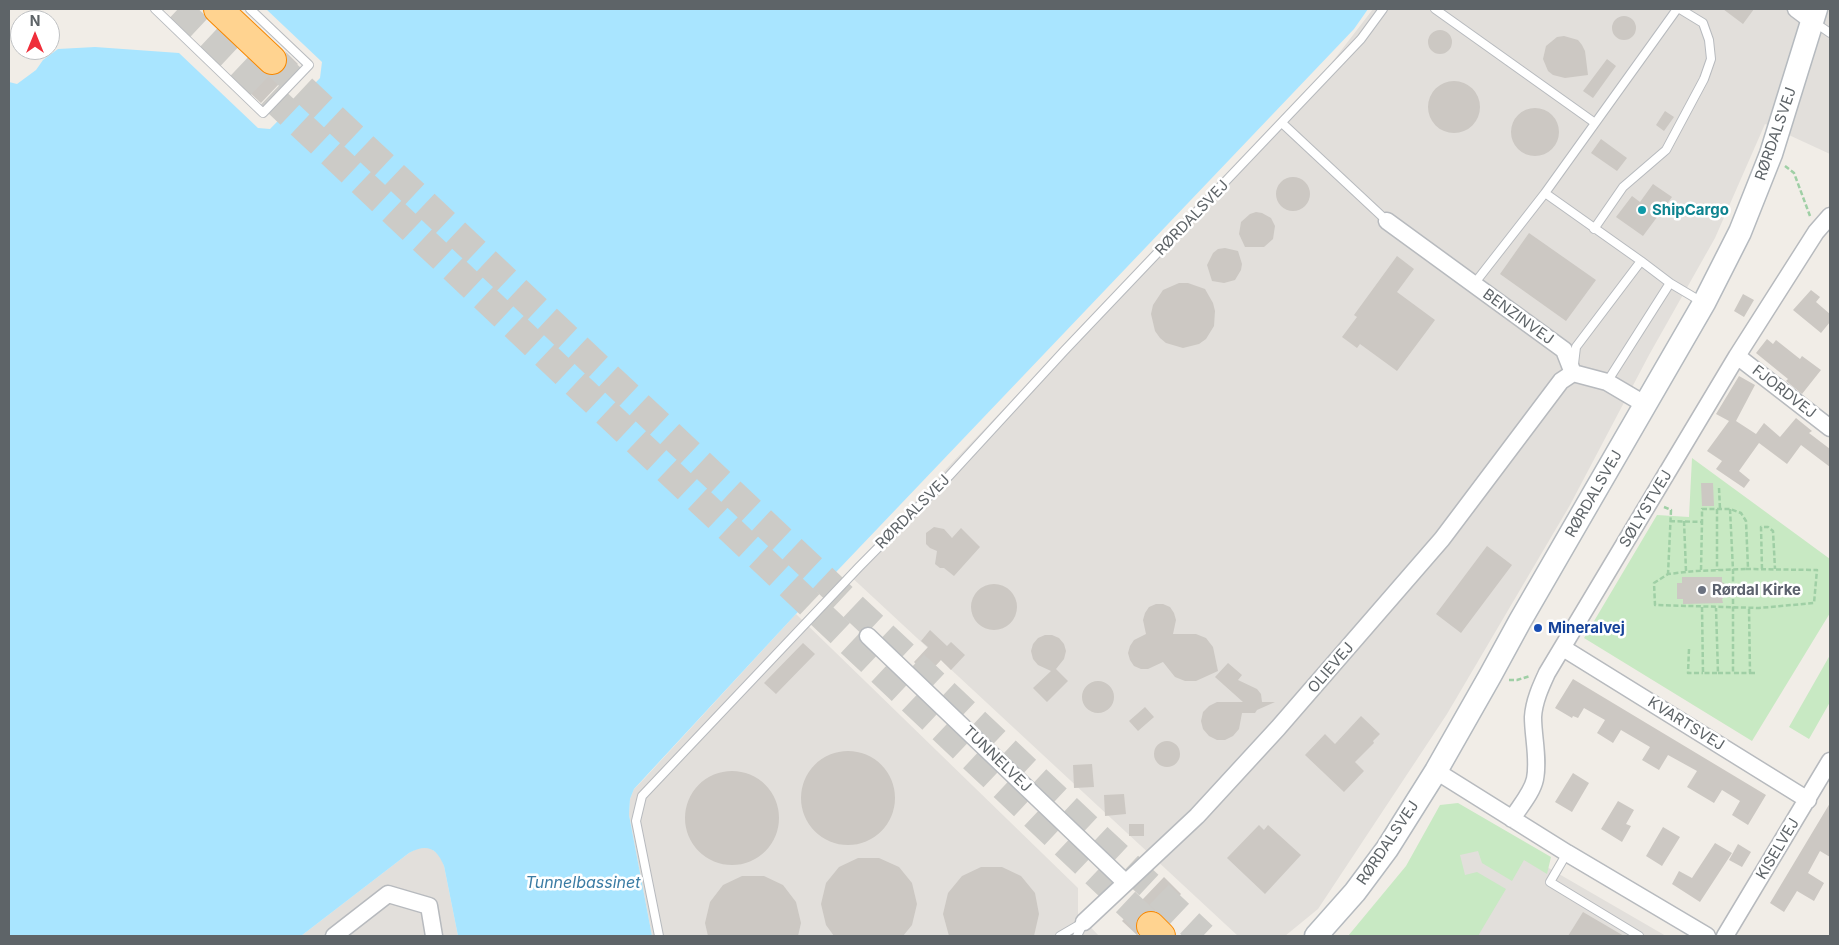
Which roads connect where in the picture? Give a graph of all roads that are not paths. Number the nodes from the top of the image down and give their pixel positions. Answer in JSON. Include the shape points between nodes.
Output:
{"nodes":[{"id":1,"x":155,"y":9,"type":"edge"},
{"id":2,"x":218,"y":9,"type":"edge"},
{"id":3,"x":250,"y":9,"type":"edge"},
{"id":4,"x":1383,"y":9,"type":"edge"},
{"id":5,"x":1435,"y":9,"type":"edge"},
{"id":6,"x":1678,"y":9,"type":"edge"},
{"id":7,"x":1814,"y":18,"type":"edge"},
{"id":8,"x":272,"y":60,"type":"tunnel mouth"},
{"id":9,"x":1282,"y":123,"type":"junction"},
{"id":10,"x":1595,"y":123,"type":"junction"},
{"id":11,"x":1545,"y":193,"type":"junction"},
{"id":12,"x":1830,"y":216,"type":"edge"},
{"id":13,"x":1387,"y":221,"type":"joint"},
{"id":14,"x":1594,"y":229,"type":"junction"},
{"id":15,"x":1641,"y":261,"type":"junction"},
{"id":16,"x":1670,"y":283,"type":"junction"},
{"id":17,"x":1474,"y":284,"type":"junction"},
{"id":18,"x":1704,"y":303,"type":"junction"},
{"id":19,"x":1737,"y":356,"type":"junction"},
{"id":20,"x":1573,"y":373,"type":"junction"},
{"id":21,"x":1607,"y":382,"type":"junction"},
{"id":22,"x":1646,"y":405,"type":"junction"},
{"id":23,"x":1830,"y":428,"type":"edge"},
{"id":24,"x":868,"y":636,"type":"dead end"},
{"id":25,"x":1564,"y":648,"type":"junction"},
{"id":26,"x":1830,"y":761,"type":"edge"},
{"id":27,"x":1436,"y":771,"type":"junction"},
{"id":28,"x":1808,"y":800,"type":"junction"},
{"id":29,"x":1512,"y":819,"type":"junction"},
{"id":30,"x":1567,"y":853,"type":"junction"},
{"id":31,"x":1125,"y":882,"type":"junction"},
{"id":32,"x":1080,"y":929,"type":"edge"},
{"id":33,"x":334,"y":936,"type":"edge"},
{"id":34,"x":434,"y":936,"type":"edge"},
{"id":35,"x":659,"y":936,"type":"edge"},
{"id":36,"x":1060,"y":936,"type":"edge"},
{"id":37,"x":1316,"y":936,"type":"edge"},
{"id":38,"x":1638,"y":936,"type":"edge"},
{"id":39,"x":1707,"y":936,"type":"edge"},
{"id":40,"x":1725,"y":936,"type":"edge"}],
"edges":[{"from":1,"to":3,"type":"lane","via":[[262,113],[309,65]]},
{"from":2,"to":8,"type":"highway"},
{"from":4,"to":9,"type":"lane","name":"RØRDALSVEJ","via":[[1362,39]]},
{"from":5,"to":10,"type":"lane"},
{"from":6,"to":10,"type":"lane"},
{"from":6,"to":14,"type":"lane","via":[[1703,23],[1711,59],[1704,79],[1666,150],[1623,187]]},
{"from":7,"to":18,"type":"street","name":"RØRDALSVEJ","via":[[1771,154],[1740,232]]},
{"from":9,"to":13,"type":"lane"},
{"from":9,"to":35,"type":"lane","name":"RØRDALSVEJ","via":[[642,796],[636,820]]},
{"from":10,"to":11,"type":"lane"},
{"from":11,"to":14,"type":"lane"},
{"from":11,"to":17,"type":"lane"},
{"from":12,"to":19,"type":"street","name":"SØLYSTVEJ","via":[[1816,232]]},
{"from":13,"to":17,"type":"street","name":"BENZINVEJ"},
{"from":14,"to":15,"type":"lane"},
{"from":15,"to":16,"type":"lane"},
{"from":15,"to":20,"type":"lane","via":[[1576,347]]},
{"from":16,"to":18,"type":"lane"},
{"from":16,"to":21,"type":"lane"},
{"from":17,"to":20,"type":"street","name":"BENZINVEJ","via":[[1564,350]]},
{"from":18,"to":22,"type":"street","name":"RØRDALSVEJ"},
{"from":19,"to":23,"type":"street","name":"FJORDVEJ"},
{"from":19,"to":25,"type":"street","name":"SØLYSTVEJ"},
{"from":20,"to":21,"type":"street"},
{"from":20,"to":31,"type":"street","name":"OLIEVEJ","via":[[1561,381],[1442,539],[1278,728],[1197,816]]},
{"from":21,"to":22,"type":"street"},
{"from":22,"to":27,"type":"street","name":"RØRDALSVEJ"},
{"from":24,"to":31,"type":"street","name":"TUNNELVEJ"},
{"from":25,"to":28,"type":"street","name":"KVARTSVEJ"},
{"from":25,"to":29,"type":"street","name":"SØLYSTVEJ","via":[[1538,692],[1533,715],[1535,780]]},
{"from":26,"to":28,"type":"street","name":"KISELVEJ"},
{"from":27,"to":29,"type":"street"},
{"from":27,"to":37,"type":"street","name":"RØRDALSVEJ","via":[[1387,849]]},
{"from":28,"to":40,"type":"street","name":"KISELVEJ"},
{"from":29,"to":30,"type":"street"},
{"from":30,"to":38,"type":"lane","via":[[1550,882]]},
{"from":30,"to":39,"type":"street"},
{"from":31,"to":32,"type":"street","name":"OLIEVEJ"},
{"from":32,"to":36,"type":"lane","name":"OLIEVEJ"},
{"from":33,"to":34,"type":"street","via":[[388,894],[429,906]]}]}
